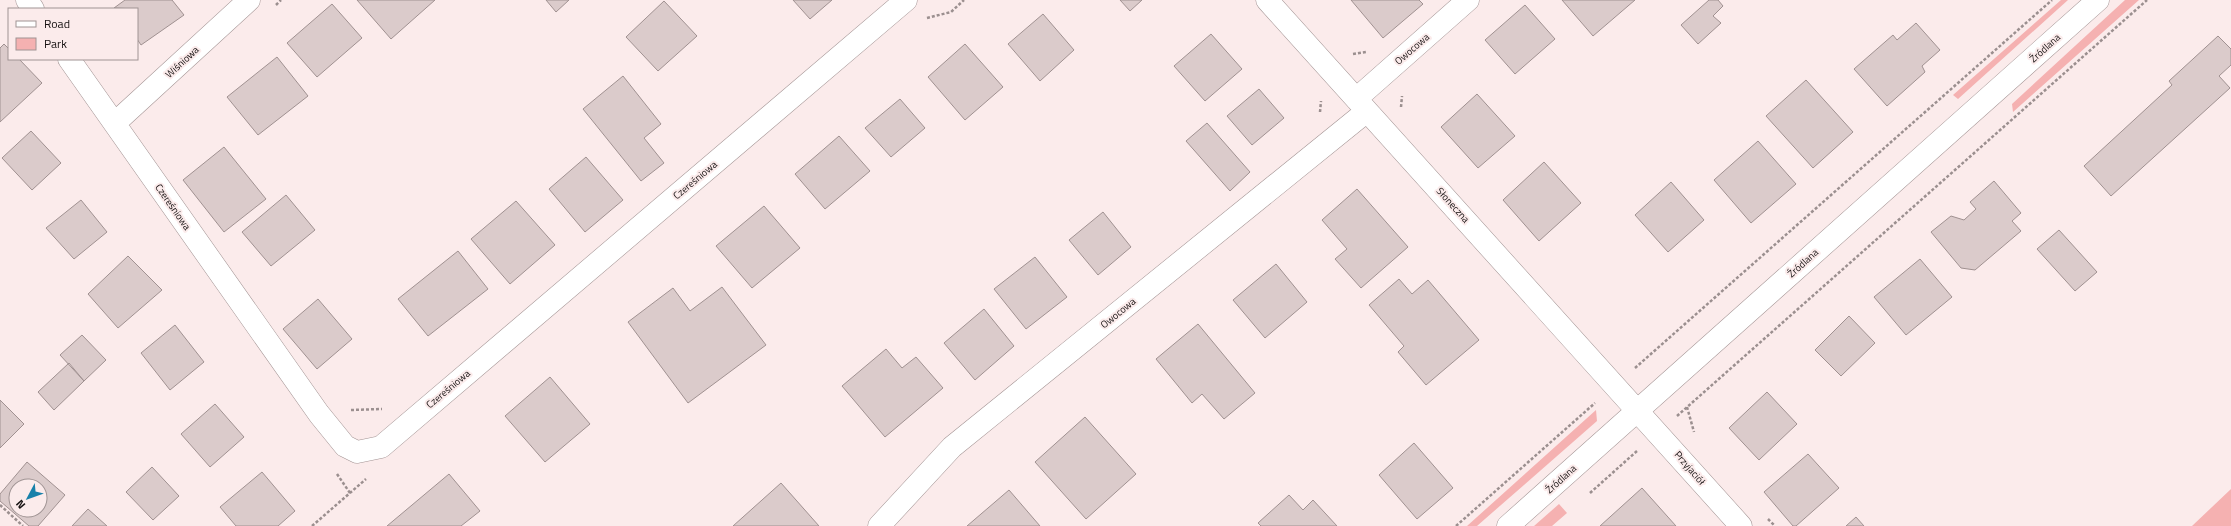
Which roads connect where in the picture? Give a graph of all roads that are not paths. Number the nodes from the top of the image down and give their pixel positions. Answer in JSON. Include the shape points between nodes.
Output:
{"nodes":[{"id":1,"x":249,"y":0,"type":"edge"},
{"id":2,"x":906,"y":0,"type":"edge"},
{"id":3,"x":1267,"y":0,"type":"edge"},
{"id":4,"x":1468,"y":0,"type":"edge"},
{"id":5,"x":2098,"y":0,"type":"edge"},
{"id":6,"x":70,"y":60,"type":"edge"},
{"id":7,"x":1362,"y":105,"type":"junction"},
{"id":8,"x":115,"y":123,"type":"junction"},
{"id":9,"x":1638,"y":410,"type":"junction"},
{"id":10,"x":879,"y":526,"type":"edge"},
{"id":11,"x":1508,"y":526,"type":"edge"},
{"id":12,"x":1741,"y":526,"type":"edge"}],
"edges":[{"from":1,"to":8,"type":"street","name":"Wiśniowa"},
{"from":2,"to":8,"type":"street","name":"Czereśniowa","via":[[381,446],[357,452],[345,446],[319,414]]},
{"from":3,"to":7,"type":"street","name":"Słoneczna"},
{"from":4,"to":7,"type":"street","name":"Owocowa"},
{"from":5,"to":9,"type":"street","name":"Źródlana"},
{"from":6,"to":8,"type":"street","name":"Czereśniowa"},
{"from":7,"to":9,"type":"street","name":"Słoneczna"},
{"from":7,"to":10,"type":"street","name":"Owocowa","via":[[952,447]]},
{"from":9,"to":11,"type":"street","name":"Źródlana"},
{"from":9,"to":12,"type":"street","name":"Przyjaciół"}]}
